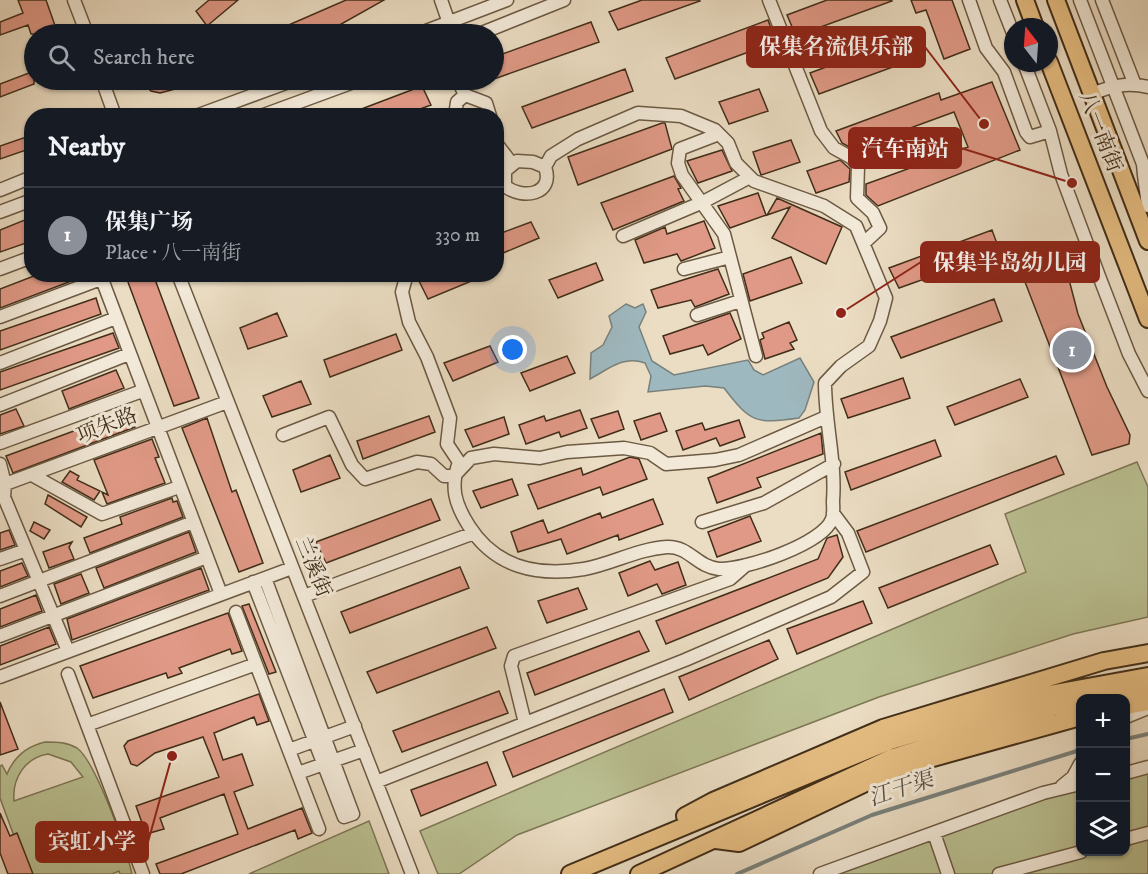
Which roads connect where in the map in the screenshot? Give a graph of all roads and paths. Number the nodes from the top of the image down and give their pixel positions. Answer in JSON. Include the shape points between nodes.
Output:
{"nodes":[{"id":1,"x":74,"y":0,"type":"edge"},
{"id":2,"x":441,"y":0,"type":"edge"},
{"id":3,"x":507,"y":0,"type":"edge"},
{"id":4,"x":564,"y":0,"type":"edge"},
{"id":5,"x":769,"y":0,"type":"edge"},
{"id":6,"x":969,"y":0,"type":"edge"},
{"id":7,"x":1000,"y":0,"type":"edge"},
{"id":8,"x":1025,"y":0,"type":"edge"},
{"id":9,"x":1056,"y":0,"type":"edge"},
{"id":10,"x":1080,"y":0,"type":"edge"},
{"id":11,"x":1102,"y":0,"type":"edge"},
{"id":12,"x":1007,"y":18,"type":"edge"},
{"id":13,"x":1032,"y":18,"type":"edge"},
{"id":14,"x":449,"y":23,"type":"joint"},
{"id":15,"x":83,"y":24,"type":"edge"},
{"id":16,"x":504,"y":24,"type":"edge"},
{"id":17,"x":1027,"y":72,"type":"edge"},
{"id":18,"x":1053,"y":72,"type":"edge"},
{"id":19,"x":1112,"y":85,"type":"junction"},
{"id":20,"x":1142,"y":86,"type":"edge"},
{"id":21,"x":106,"y":90,"type":"edge"},
{"id":22,"x":267,"y":90,"type":"edge"},
{"id":23,"x":332,"y":90,"type":"edge"},
{"id":24,"x":463,"y":90,"type":"edge"},
{"id":25,"x":1092,"y":94,"type":"junction"},
{"id":26,"x":465,"y":95,"type":"junction"},
{"id":27,"x":112,"y":108,"type":"edge"},
{"id":28,"x":218,"y":108,"type":"edge"},
{"id":29,"x":283,"y":108,"type":"edge"},
{"id":30,"x":456,"y":108,"type":"edge"},
{"id":31,"x":488,"y":108,"type":"edge"},
{"id":32,"x":1050,"y":131,"type":"junction"},
{"id":33,"x":719,"y":134,"type":"junction"},
{"id":34,"x":504,"y":154,"type":"edge"},
{"id":35,"x":512,"y":164,"type":"junction"},
{"id":36,"x":545,"y":167,"type":"junction"},
{"id":37,"x":1146,"y":172,"type":"edge"},
{"id":38,"x":504,"y":175,"type":"edge"},
{"id":39,"x":750,"y":177,"type":"junction"},
{"id":40,"x":24,"y":180,"type":"edge"},
{"id":41,"x":504,"y":189,"type":"edge"},
{"id":42,"x":0,"y":190,"type":"edge"},
{"id":43,"x":703,"y":202,"type":"junction"},
{"id":44,"x":24,"y":203,"type":"edge"},
{"id":45,"x":1144,"y":207,"type":"edge"},
{"id":46,"x":0,"y":212,"type":"edge"},
{"id":47,"x":623,"y":236,"type":"dead end"},
{"id":48,"x":1148,"y":241,"type":"edge"},
{"id":49,"x":865,"y":242,"type":"junction"},
{"id":50,"x":730,"y":257,"type":"junction"},
{"id":51,"x":24,"y":260,"type":"edge"},
{"id":52,"x":684,"y":268,"type":"dead end"},
{"id":53,"x":0,"y":269,"type":"edge"},
{"id":54,"x":88,"y":282,"type":"edge"},
{"id":55,"x":102,"y":282,"type":"edge"},
{"id":56,"x":181,"y":282,"type":"edge"},
{"id":57,"x":405,"y":282,"type":"edge"},
{"id":58,"x":740,"y":301,"type":"junction"},
{"id":59,"x":697,"y":315,"type":"dead end"},
{"id":60,"x":0,"y":317,"type":"edge"},
{"id":61,"x":116,"y":318,"type":"junction"},
{"id":62,"x":1148,"y":319,"type":"edge"},
{"id":63,"x":129,"y":354,"type":"junction"},
{"id":64,"x":756,"y":356,"type":"dead end"},
{"id":65,"x":0,"y":363,"type":"edge"},
{"id":66,"x":142,"y":391,"type":"junction"},
{"id":67,"x":1148,"y":391,"type":"edge"},
{"id":68,"x":228,"y":402,"type":"junction"},
{"id":69,"x":0,"y":405,"type":"edge"},
{"id":70,"x":826,"y":417,"type":"junction"},
{"id":71,"x":156,"y":428,"type":"junction"},
{"id":72,"x":283,"y":435,"type":"dead end"},
{"id":73,"x":0,"y":443,"type":"edge"},
{"id":74,"x":0,"y":464,"type":"edge"},
{"id":75,"x":834,"y":464,"type":"junction"},
{"id":76,"x":32,"y":475,"type":"junction"},
{"id":77,"x":454,"y":476,"type":"junction"},
{"id":78,"x":2,"y":485,"type":"edge"},
{"id":79,"x":179,"y":487,"type":"junction"},
{"id":80,"x":833,"y":513,"type":"junction"},
{"id":81,"x":193,"y":522,"type":"junction"},
{"id":82,"x":702,"y":522,"type":"dead end"},
{"id":83,"x":474,"y":532,"type":"junction"},
{"id":84,"x":26,"y":550,"type":"junction"},
{"id":85,"x":207,"y":556,"type":"junction"},
{"id":86,"x":0,"y":559,"type":"edge"},
{"id":87,"x":747,"y":565,"type":"junction"},
{"id":88,"x":292,"y":568,"type":"junction"},
{"id":89,"x":259,"y":580,"type":"junction"},
{"id":90,"x":39,"y":581,"type":"junction"},
{"id":91,"x":221,"y":594,"type":"junction"},
{"id":92,"x":0,"y":596,"type":"edge"},
{"id":93,"x":304,"y":596,"type":"junction"},
{"id":94,"x":236,"y":612,"type":"dead end"},
{"id":95,"x":53,"y":615,"type":"junction"},
{"id":96,"x":0,"y":636,"type":"edge"},
{"id":97,"x":68,"y":651,"type":"junction"},
{"id":98,"x":1148,"y":653,"type":"edge"},
{"id":99,"x":256,"y":664,"type":"junction"},
{"id":100,"x":68,"y":674,"type":"dead end"},
{"id":101,"x":1148,"y":676,"type":"edge"},
{"id":102,"x":0,"y":677,"type":"edge"},
{"id":103,"x":1148,"y":688,"type":"edge"},
{"id":104,"x":1121,"y":694,"type":"edge"},
{"id":105,"x":1076,"y":703,"type":"edge"},
{"id":106,"x":1076,"y":718,"type":"edge"},
{"id":107,"x":525,"y":723,"type":"junction"},
{"id":108,"x":87,"y":725,"type":"junction"},
{"id":109,"x":355,"y":726,"type":"junction"},
{"id":110,"x":319,"y":739,"type":"junction"},
{"id":111,"x":289,"y":750,"type":"junction"},
{"id":112,"x":364,"y":750,"type":"junction"},
{"id":113,"x":328,"y":762,"type":"junction"},
{"id":114,"x":1148,"y":767,"type":"edge"},
{"id":115,"x":1076,"y":771,"type":"edge"},
{"id":116,"x":1130,"y":772,"type":"edge"},
{"id":117,"x":298,"y":773,"type":"junction"},
{"id":118,"x":376,"y":782,"type":"junction"},
{"id":119,"x":1076,"y":785,"type":"edge"},
{"id":120,"x":1059,"y":789,"type":"junction"},
{"id":121,"x":320,"y":829,"type":"dead end"},
{"id":122,"x":934,"y":833,"type":"junction"},
{"id":123,"x":1148,"y":833,"type":"edge"},
{"id":124,"x":1130,"y":838,"type":"edge"},
{"id":125,"x":715,"y":840,"type":"junction"},
{"id":126,"x":1076,"y":853,"type":"edge"},
{"id":127,"x":610,"y":857,"type":"junction"},
{"id":128,"x":143,"y":874,"type":"edge"},
{"id":129,"x":412,"y":874,"type":"edge"},
{"id":130,"x":570,"y":874,"type":"edge"},
{"id":131,"x":639,"y":874,"type":"edge"},
{"id":132,"x":820,"y":874,"type":"edge"},
{"id":133,"x":948,"y":874,"type":"edge"},
{"id":134,"x":999,"y":874,"type":"edge"}],
"edges":[{"from":1,"to":15,"type":"street"},
{"from":2,"to":14,"type":"street"},
{"from":3,"to":14,"type":"street"},
{"from":4,"to":16,"type":"street"},
{"from":5,"to":49,"type":"street","via":[[821,131],[834,148],[858,166],[857,198],[873,213],[880,228]]},
{"from":6,"to":32,"type":"street","via":[[986,48],[1004,72],[1026,132],[1030,137]]},
{"from":7,"to":12,"type":"street"},
{"from":8,"to":13,"type":"main road"},
{"from":9,"to":25,"type":"main road","name":"八一南街"},
{"from":10,"to":19,"type":"street"},
{"from":11,"to":20,"type":"street"},
{"from":17,"to":32,"type":"street"},
{"from":18,"to":62,"type":"main road","name":"八一南街"},
{"from":19,"to":20,"type":"street"},
{"from":19,"to":25,"type":"street"},
{"from":19,"to":37,"type":"street"},
{"from":21,"to":27,"type":"street"},
{"from":22,"to":28,"type":"street"},
{"from":23,"to":29,"type":"street"},
{"from":24,"to":26,"type":"street"},
{"from":25,"to":45,"type":"main road","name":"八一南街"},
{"from":26,"to":30,"type":"street"},
{"from":26,"to":31,"type":"street","via":[[486,103]]},
{"from":32,"to":67,"type":"street","via":[[1061,174],[1095,266],[1129,354]]},
{"from":33,"to":36,"type":"street","via":[[681,116],[638,113],[578,139],[551,156]]},
{"from":33,"to":39,"type":"street"},
{"from":33,"to":43,"type":"street","via":[[688,144],[678,156],[682,174]]},
{"from":34,"to":35,"type":"street"},
{"from":35,"to":36,"type":"street","via":[[527,161]]},
{"from":35,"to":38,"type":"street"},
{"from":36,"to":41,"type":"street","via":[[549,177],[541,190],[524,194]]},
{"from":37,"to":45,"type":"street"},
{"from":39,"to":43,"type":"street"},
{"from":39,"to":49,"type":"street","via":[[824,206],[856,226]]},
{"from":40,"to":42,"type":"street"},
{"from":43,"to":47,"type":"street"},
{"from":43,"to":50,"type":"street","via":[[724,234]]},
{"from":44,"to":46,"type":"street"},
{"from":45,"to":48,"type":"main road","name":"八一南街"},
{"from":49,"to":70,"type":"street","via":[[886,298],[869,346],[825,383]]},
{"from":50,"to":52,"type":"street"},
{"from":50,"to":58,"type":"street"},
{"from":51,"to":53,"type":"street"},
{"from":54,"to":60,"type":"street"},
{"from":55,"to":61,"type":"street"},
{"from":56,"to":68,"type":"street","name":"兰溪街"},
{"from":57,"to":77,"type":"street","via":[[402,292],[409,322],[450,418],[447,444],[459,462]]},
{"from":58,"to":59,"type":"street"},
{"from":58,"to":64,"type":"street"},
{"from":61,"to":63,"type":"street"},
{"from":61,"to":65,"type":"street"},
{"from":63,"to":66,"type":"street"},
{"from":63,"to":69,"type":"street"},
{"from":66,"to":71,"type":"street"},
{"from":66,"to":73,"type":"street"},
{"from":68,"to":71,"type":"street","name":"项朱路"},
{"from":68,"to":88,"type":"street","name":"兰溪街"},
{"from":70,"to":75,"type":"street"},
{"from":70,"to":77,"type":"street","via":[[739,455],[715,460],[666,464],[650,453],[624,448],[540,458],[494,454],[471,458]]},
{"from":71,"to":76,"type":"street","name":"项朱路"},
{"from":71,"to":79,"type":"street"},
{"from":72,"to":77,"type":"street","via":[[329,417],[352,465],[365,478],[417,462],[431,464],[444,476]]},
{"from":74,"to":78,"type":"street"},
{"from":75,"to":80,"type":"street"},
{"from":75,"to":82,"type":"street","via":[[764,503]]},
{"from":76,"to":78,"type":"street","name":"项朱路"},
{"from":76,"to":79,"type":"street","via":[[102,514]]},
{"from":77,"to":83,"type":"street","via":[[453,490]]},
{"from":78,"to":84,"type":"street"},
{"from":79,"to":81,"type":"street"},
{"from":80,"to":87,"type":"street","via":[[822,532],[803,545]]},
{"from":80,"to":107,"type":"street","via":[[848,533],[863,572],[831,597]]},
{"from":81,"to":85,"type":"street"},
{"from":81,"to":90,"type":"street"},
{"from":83,"to":87,"type":"street","via":[[486,550],[507,562],[538,571],[584,569],[666,547],[682,548],[701,564],[719,569]]},
{"from":83,"to":93,"type":"street"},
{"from":84,"to":86,"type":"street"},
{"from":84,"to":90,"type":"street"},
{"from":85,"to":91,"type":"street"},
{"from":85,"to":95,"type":"street"},
{"from":87,"to":107,"type":"street","via":[[730,579],[514,656],[511,666]]},
{"from":88,"to":89,"type":"street"},
{"from":88,"to":93,"type":"street","name":"兰溪街"},
{"from":89,"to":91,"type":"street"},
{"from":89,"to":110,"type":"street"},
{"from":90,"to":92,"type":"street"},
{"from":90,"to":95,"type":"street"},
{"from":91,"to":97,"type":"street"},
{"from":93,"to":109,"type":"street","name":"兰溪街"},
{"from":94,"to":99,"type":"street"},
{"from":95,"to":96,"type":"street"},
{"from":95,"to":97,"type":"street"},
{"from":97,"to":102,"type":"street"},
{"from":98,"to":127,"type":"main road","via":[[1104,661],[883,728],[713,801]]},
{"from":99,"to":108,"type":"street"},
{"from":99,"to":111,"type":"street"},
{"from":100,"to":108,"type":"street"},
{"from":101,"to":127,"type":"main road","via":[[1049,694],[890,741]]},
{"from":103,"to":104,"type":"main road"},
{"from":105,"to":125,"type":"main road","via":[[891,758]]},
{"from":106,"to":125,"type":"main road","via":[[897,768],[739,843]]},
{"from":107,"to":118,"type":"street"},
{"from":108,"to":128,"type":"street"},
{"from":109,"to":110,"type":"street"},
{"from":109,"to":112,"type":"street","name":"兰溪街"},
{"from":110,"to":111,"type":"street"},
{"from":110,"to":113,"type":"street"},
{"from":111,"to":117,"type":"street"},
{"from":112,"to":113,"type":"street"},
{"from":112,"to":118,"type":"street","name":"兰溪街"},
{"from":113,"to":117,"type":"street"},
{"from":114,"to":116,"type":"street"},
{"from":115,"to":120,"type":"street"},
{"from":117,"to":121,"type":"street"},
{"from":118,"to":129,"type":"street","name":"兰溪街"},
{"from":119,"to":120,"type":"street"},
{"from":120,"to":122,"type":"street"},
{"from":122,"to":132,"type":"street"},
{"from":122,"to":133,"type":"street"},
{"from":123,"to":124,"type":"street"},
{"from":125,"to":131,"type":"main road"},
{"from":126,"to":134,"type":"street"},
{"from":127,"to":130,"type":"main road"}]}
